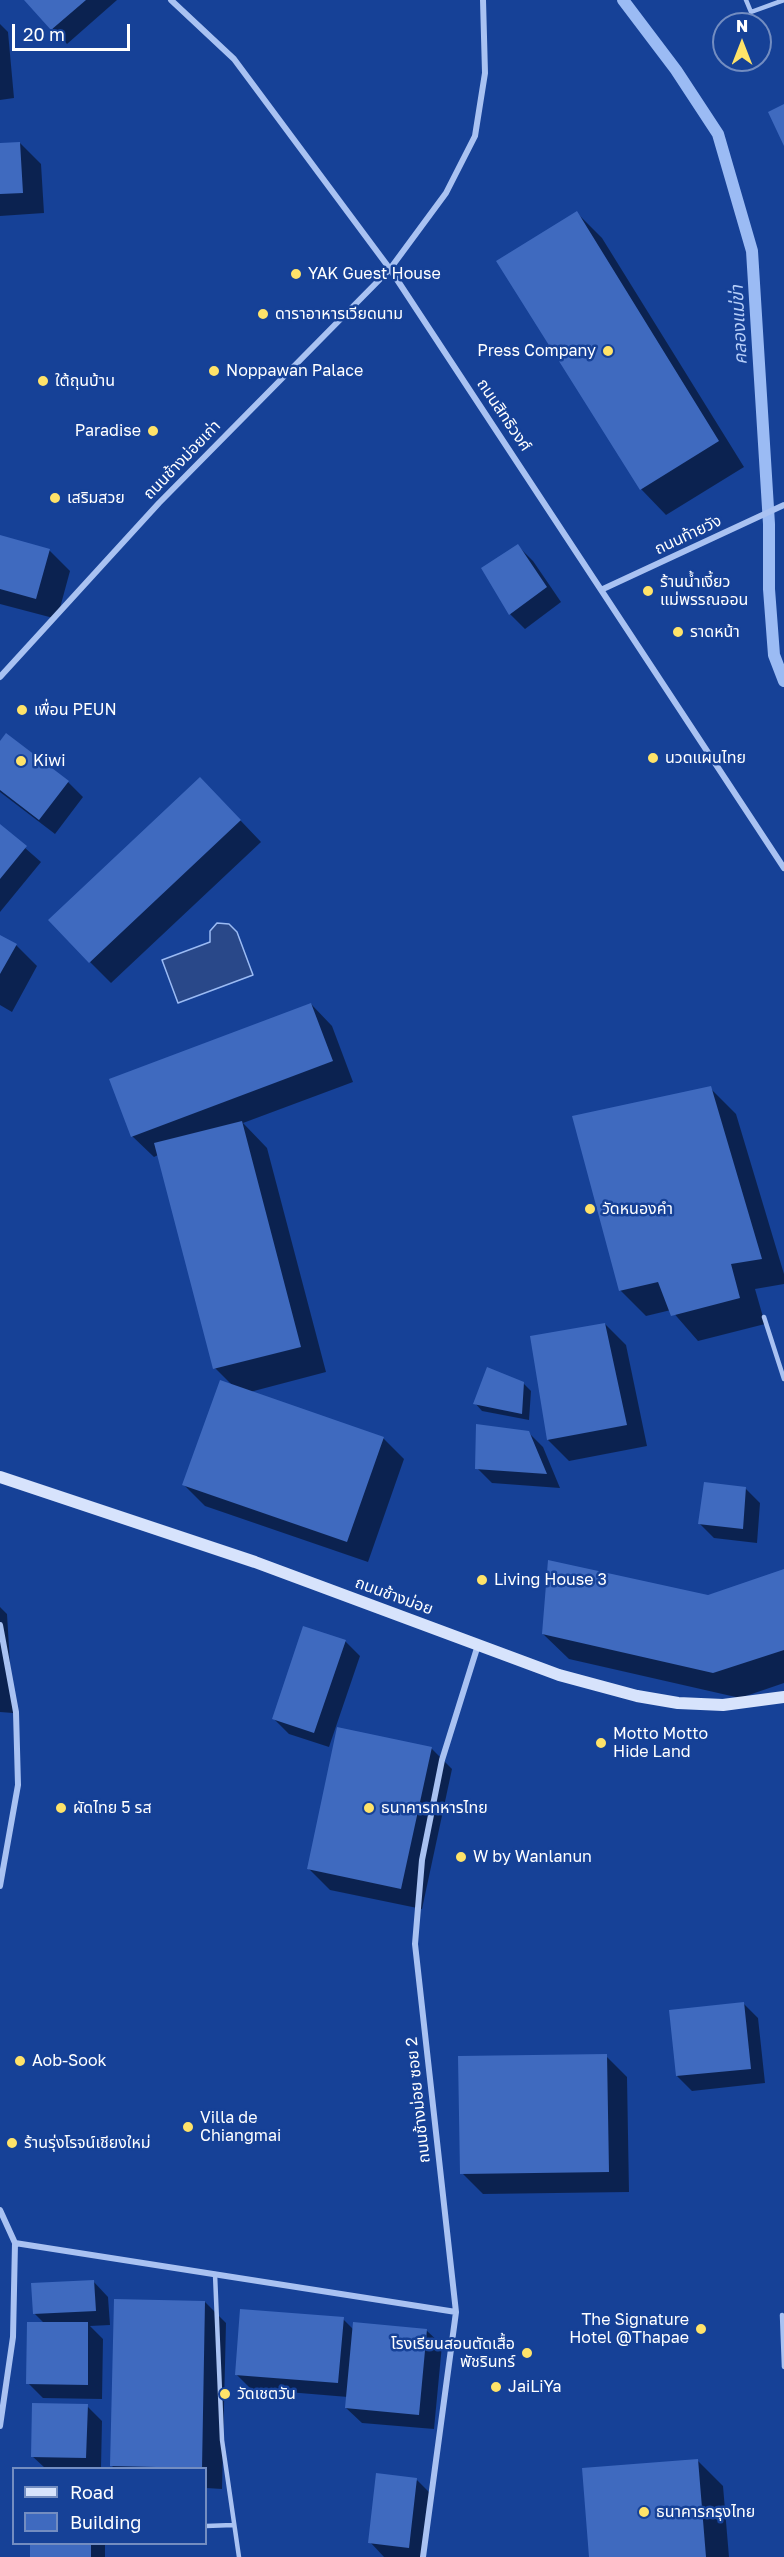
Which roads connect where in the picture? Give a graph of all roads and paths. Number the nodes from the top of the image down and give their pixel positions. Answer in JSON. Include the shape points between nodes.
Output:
{"nodes":[{"id":1,"x":171,"y":0,"type":"edge"},
{"id":2,"x":483,"y":0,"type":"edge"},
{"id":3,"x":746,"y":0,"type":"edge"},
{"id":4,"x":784,"y":0,"type":"edge"},
{"id":5,"x":390,"y":269,"type":"junction"},
{"id":6,"x":784,"y":505,"type":"edge"},
{"id":7,"x":603,"y":589,"type":"junction"},
{"id":8,"x":0,"y":677,"type":"edge"},
{"id":9,"x":784,"y":868,"type":"edge"},
{"id":10,"x":764,"y":1317,"type":"dead end"},
{"id":11,"x":784,"y":1379,"type":"edge"},
{"id":12,"x":0,"y":1477,"type":"edge"},
{"id":13,"x":0,"y":1625,"type":"edge"},
{"id":14,"x":478,"y":1645,"type":"junction"},
{"id":15,"x":784,"y":1697,"type":"edge"},
{"id":16,"x":0,"y":1886,"type":"edge"},
{"id":17,"x":0,"y":2210,"type":"edge"},
{"id":18,"x":15,"y":2243,"type":"junction"},
{"id":19,"x":215,"y":2274,"type":"junction"},
{"id":20,"x":456,"y":2312,"type":"junction"},
{"id":21,"x":782,"y":2315,"type":"dead end"},
{"id":22,"x":783,"y":2341,"type":"edge"},
{"id":23,"x":784,"y":2367,"type":"edge"},
{"id":24,"x":0,"y":2426,"type":"edge"},
{"id":25,"x":233,"y":2525,"type":"junction"},
{"id":26,"x":207,"y":2526,"type":"edge"},
{"id":27,"x":239,"y":2557,"type":"edge"},
{"id":28,"x":423,"y":2557,"type":"edge"}],
"edges":[{"from":1,"to":5,"type":"street","name":"ถนนสิทธิวงศ์","via":[[234,59]]},
{"from":2,"to":5,"type":"street","name":"ถนนช้างม่อยเก่า","via":[[485,73],[475,136],[447,193]]},
{"from":3,"to":4,"type":"lane","via":[[751,12]]},
{"from":5,"to":7,"type":"street","name":"ถนนสิทธิวงศ์"},
{"from":5,"to":8,"type":"street","name":"ถนนช้างม่อยเก่า","via":[[159,503]]},
{"from":6,"to":7,"type":"street","name":"ถนนท้ายวัง"},
{"from":7,"to":9,"type":"street","name":"ถนนสิทธิวงศ์"},
{"from":10,"to":11,"type":"lane"},
{"from":12,"to":14,"type":"street","name":"ถนนช้างม่อย","via":[[255,1562]]},
{"from":13,"to":16,"type":"street","via":[[16,1712],[18,1785]]},
{"from":14,"to":15,"type":"street","name":"ถนนช้างม่อย","via":[[559,1675],[678,1704],[723,1706]]},
{"from":14,"to":20,"type":"street","name":"ถนนช้างม่อย ซอย 2","via":[[440,1772],[422,1860],[415,1944]]},
{"from":17,"to":18,"type":"street"},
{"from":18,"to":19,"type":"street"},
{"from":18,"to":24,"type":"street","via":[[13,2337]]},
{"from":19,"to":20,"type":"street"},
{"from":19,"to":25,"type":"lane","via":[[222,2440]]},
{"from":20,"to":28,"type":"street","name":"ถนนช้างม่อย ซอย 2"},
{"from":21,"to":22,"type":"lane"},
{"from":22,"to":23,"type":"lane"},
{"from":25,"to":26,"type":"lane"},
{"from":25,"to":27,"type":"lane"}]}
